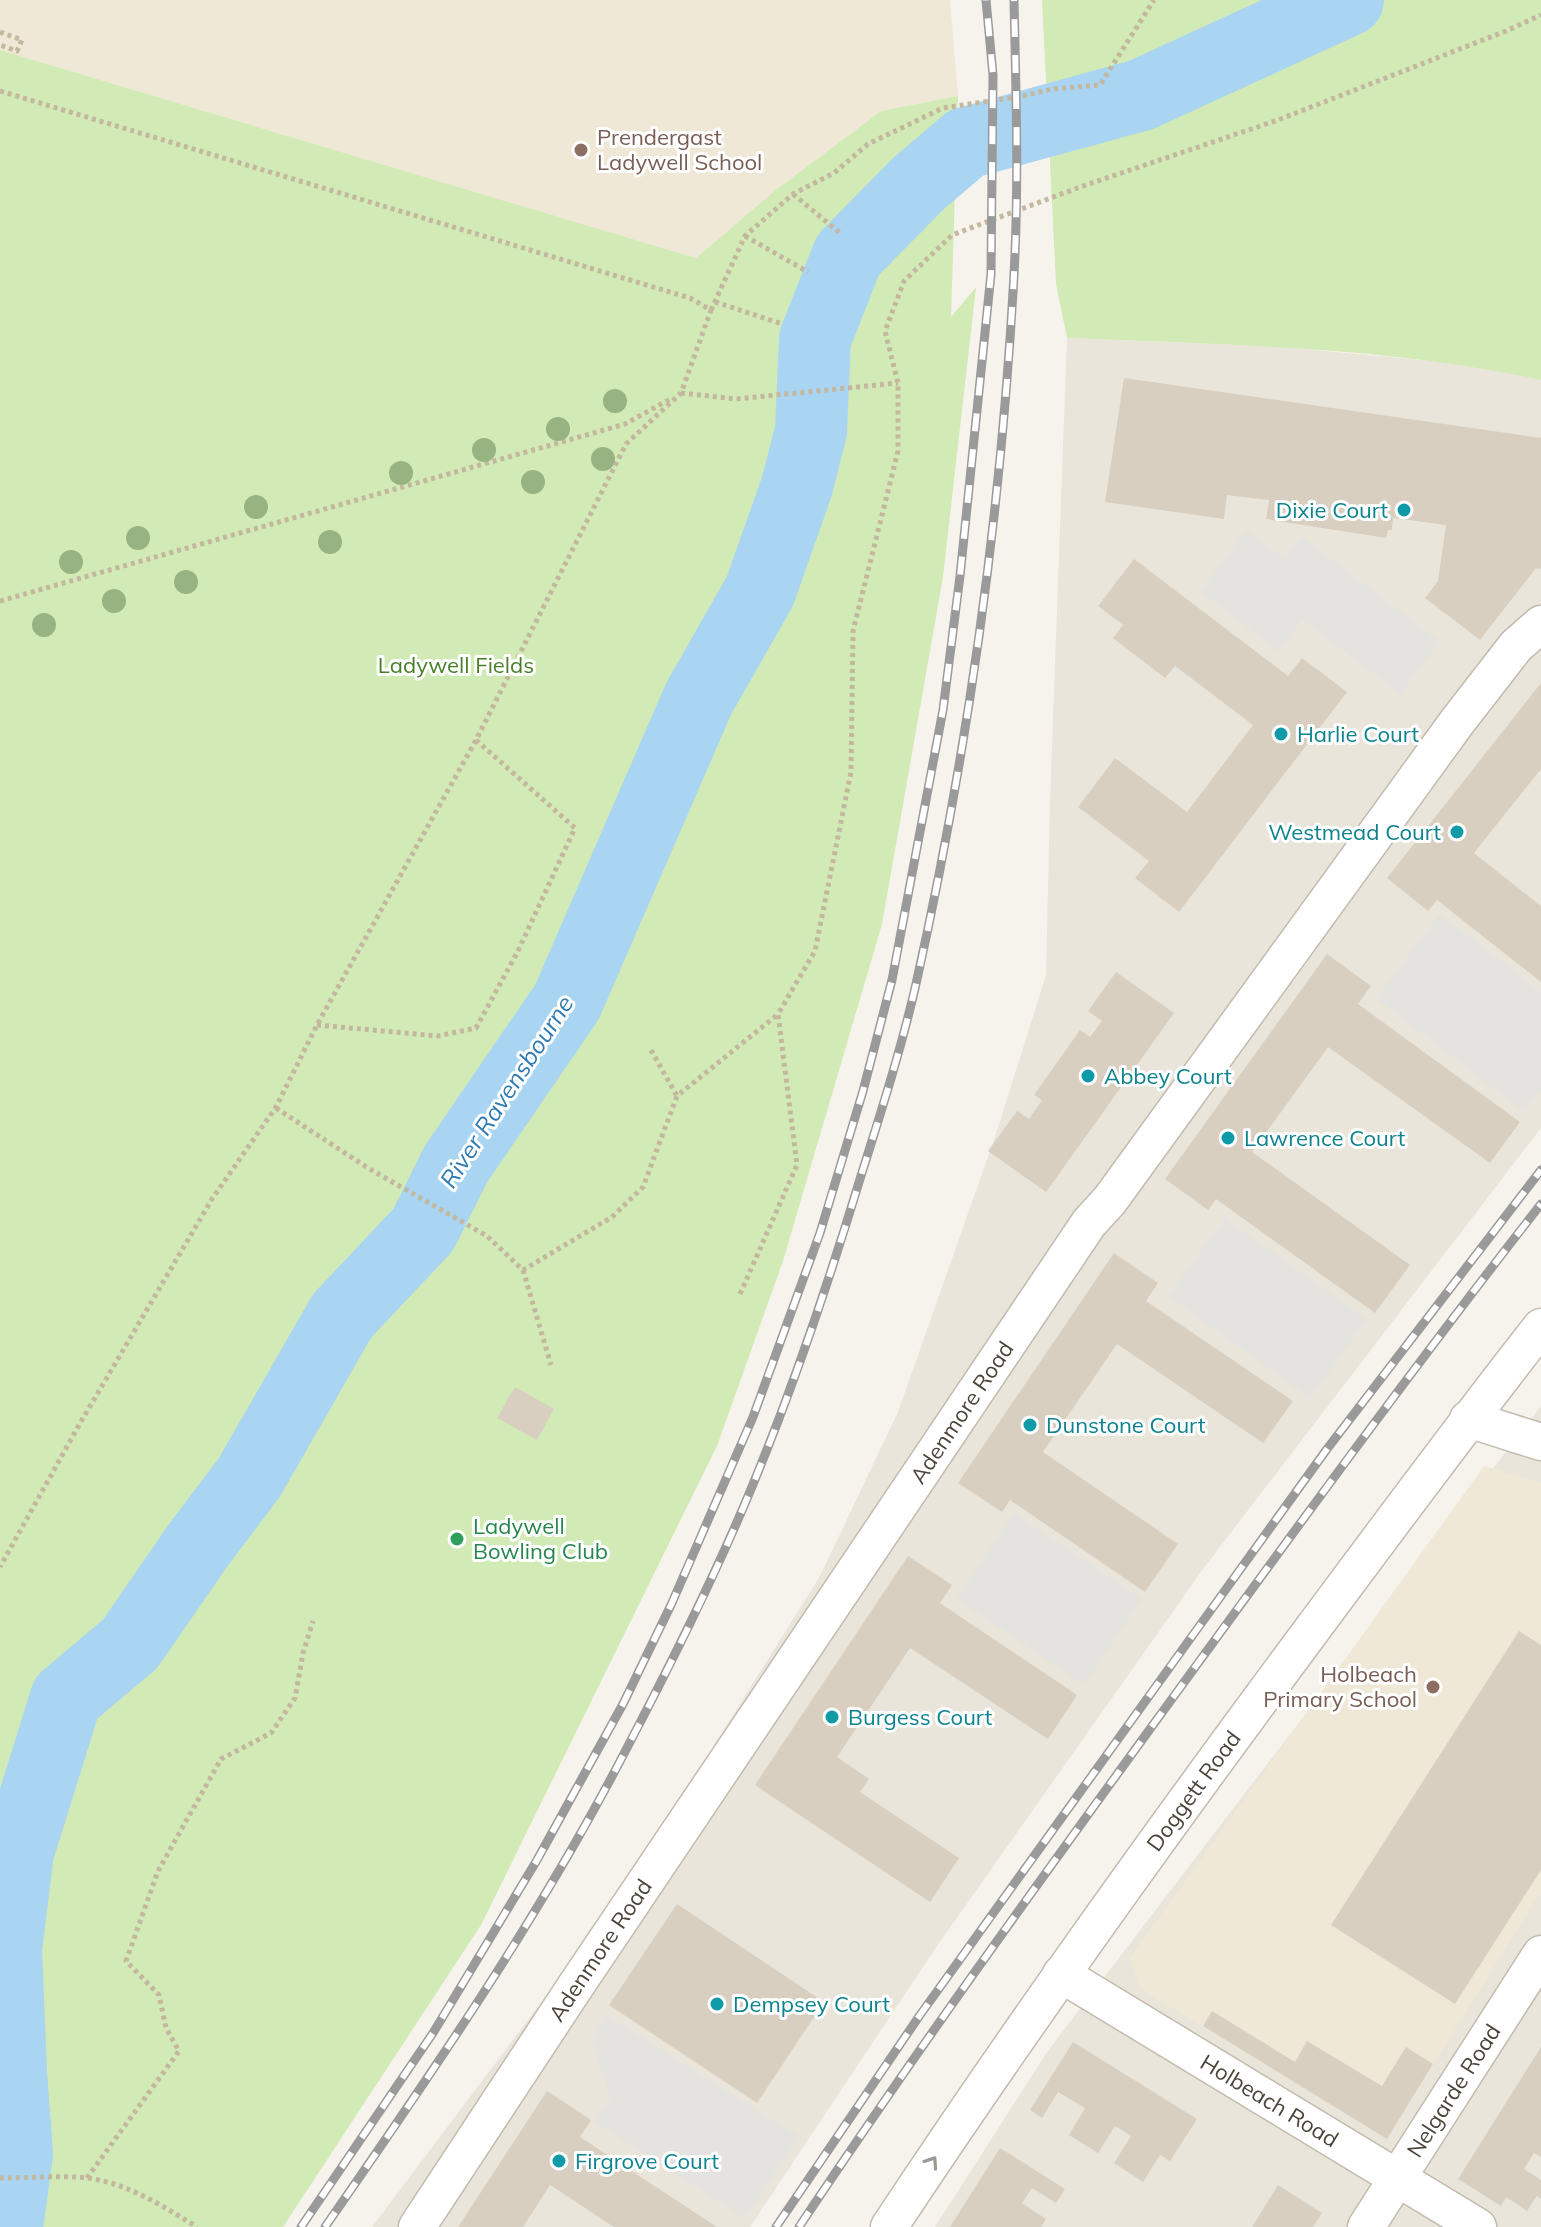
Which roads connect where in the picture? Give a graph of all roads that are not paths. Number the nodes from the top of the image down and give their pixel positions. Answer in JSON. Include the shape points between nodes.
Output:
{"nodes":[{"id":1,"x":1541,"y":624,"type":"edge"},
{"id":2,"x":1541,"y":1327,"type":"edge"},
{"id":3,"x":1468,"y":1419,"type":"junction"},
{"id":4,"x":1541,"y":1442,"type":"edge"},
{"id":5,"x":1541,"y":1954,"type":"edge"},
{"id":6,"x":1061,"y":1974,"type":"junction"},
{"id":7,"x":1396,"y":2179,"type":"junction"},
{"id":8,"x":417,"y":2227,"type":"edge"},
{"id":9,"x":889,"y":2227,"type":"edge"},
{"id":10,"x":1366,"y":2227,"type":"edge"},
{"id":11,"x":1478,"y":2227,"type":"edge"}],
"edges":[{"from":1,"to":8,"type":"street","name":"Adenmore Road","via":[[1516,646],[1457,722],[1089,1223]]},
{"from":2,"to":3,"type":"street","name":"Doggett Road"},
{"from":3,"to":4,"type":"street"},
{"from":3,"to":6,"type":"street","name":"Doggett Road"},
{"from":5,"to":7,"type":"street","name":"Nelgarde Road"},
{"from":6,"to":7,"type":"street","name":"Holbeach Road"},
{"from":9,"to":6,"type":"street","name":"Doggett Road","one_way":true},
{"from":7,"to":10,"type":"street","name":"Nelgarde Road"},
{"from":7,"to":11,"type":"street","name":"Holbeach Road"}]}
